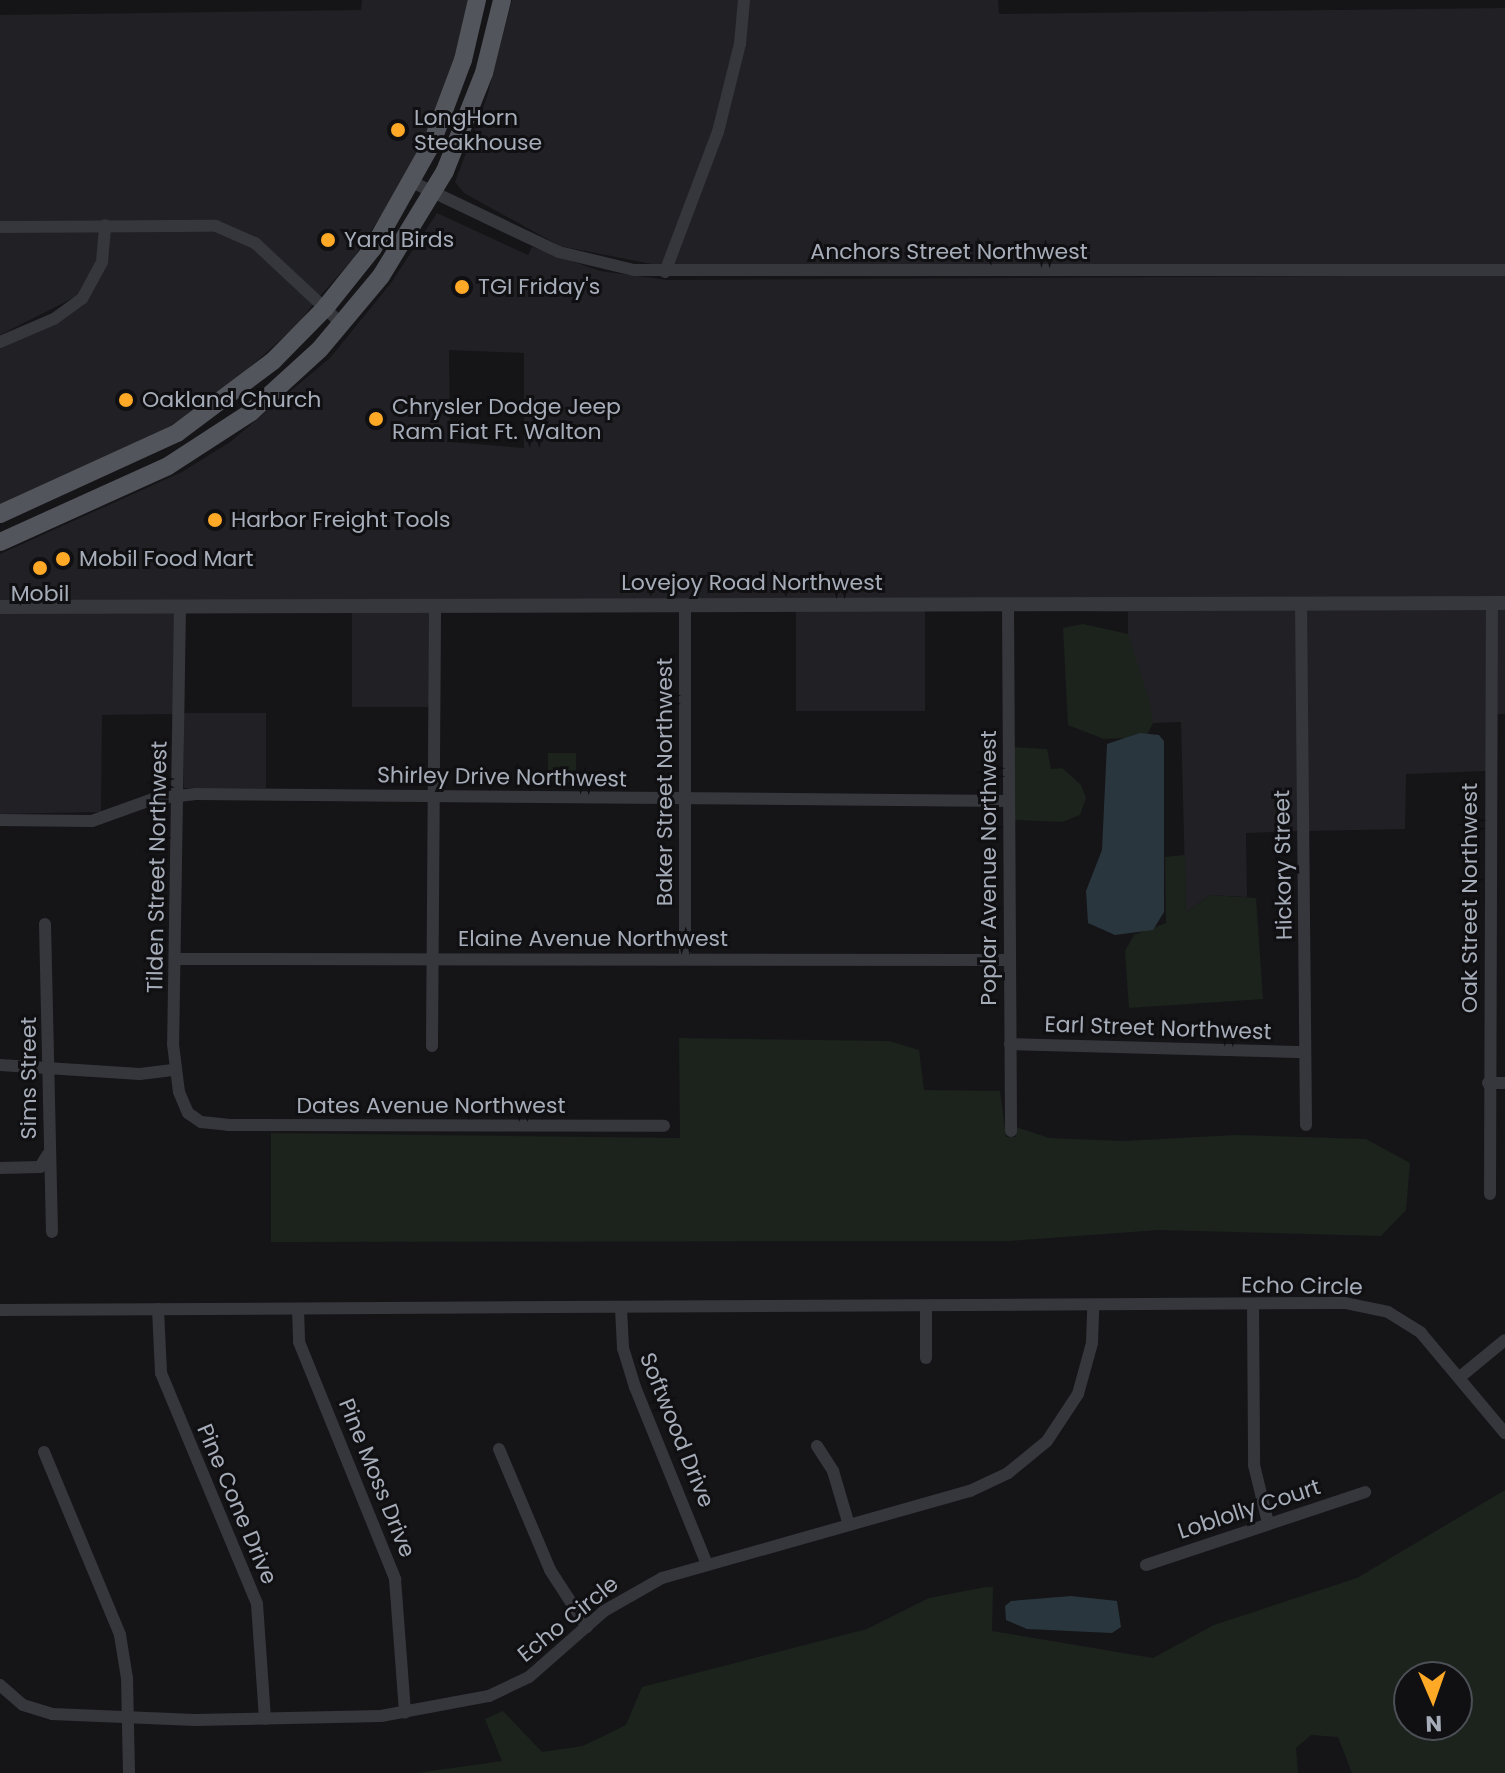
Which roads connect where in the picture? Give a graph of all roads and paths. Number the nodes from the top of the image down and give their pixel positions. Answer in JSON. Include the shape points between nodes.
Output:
{"nodes":[{"id":1,"x":477,"y":0,"type":"edge"},
{"id":2,"x":502,"y":0,"type":"edge"},
{"id":3,"x":744,"y":6,"type":"edge"},
{"id":4,"x":412,"y":182,"type":"junction"},
{"id":5,"x":433,"y":192,"type":"junction"},
{"id":6,"x":105,"y":225,"type":"junction"},
{"id":7,"x":0,"y":227,"type":"edge"},
{"id":8,"x":1505,"y":270,"type":"edge"},
{"id":9,"x":665,"y":272,"type":"junction"},
{"id":10,"x":325,"y":308,"type":"junction"},
{"id":11,"x":343,"y":325,"type":"junction"},
{"id":12,"x":0,"y":342,"type":"edge"},
{"id":13,"x":186,"y":427,"type":"junction"},
{"id":14,"x":200,"y":447,"type":"junction"},
{"id":15,"x":0,"y":514,"type":"edge"},
{"id":16,"x":0,"y":542,"type":"edge"},
{"id":17,"x":1499,"y":603,"type":"edge"},
{"id":18,"x":1301,"y":604,"type":"junction"},
{"id":19,"x":685,"y":605,"type":"junction"},
{"id":20,"x":1008,"y":605,"type":"junction"},
{"id":21,"x":180,"y":606,"type":"junction"},
{"id":22,"x":435,"y":606,"type":"junction"},
{"id":23,"x":0,"y":607,"type":"edge"},
{"id":24,"x":178,"y":795,"type":"junction"},
{"id":25,"x":432,"y":796,"type":"junction"},
{"id":26,"x":686,"y":799,"type":"junction"},
{"id":27,"x":1008,"y":801,"type":"junction"},
{"id":28,"x":0,"y":820,"type":"edge"},
{"id":29,"x":45,"y":924,"type":"dead end"},
{"id":30,"x":431,"y":958,"type":"junction"},
{"id":31,"x":176,"y":959,"type":"junction"},
{"id":32,"x":685,"y":959,"type":"junction"},
{"id":33,"x":1009,"y":960,"type":"junction"},
{"id":34,"x":1010,"y":1044,"type":"junction"},
{"id":35,"x":432,"y":1046,"type":"dead end"},
{"id":36,"x":1305,"y":1052,"type":"junction"},
{"id":37,"x":0,"y":1065,"type":"edge"},
{"id":38,"x":175,"y":1070,"type":"junction"},
{"id":39,"x":51,"y":1071,"type":"junction"},
{"id":40,"x":1488,"y":1083,"type":"junction"},
{"id":41,"x":1505,"y":1083,"type":"edge"},
{"id":42,"x":197,"y":1120,"type":"joint"},
{"id":43,"x":1306,"y":1125,"type":"dead end"},
{"id":44,"x":664,"y":1126,"type":"dead end"},
{"id":45,"x":1011,"y":1131,"type":"dead end"},
{"id":46,"x":48,"y":1154,"type":"junction"},
{"id":47,"x":0,"y":1168,"type":"edge"},
{"id":48,"x":1490,"y":1194,"type":"dead end"},
{"id":49,"x":52,"y":1232,"type":"dead end"},
{"id":50,"x":1253,"y":1304,"type":"junction"},
{"id":51,"x":1093,"y":1305,"type":"junction"},
{"id":52,"x":926,"y":1306,"type":"junction"},
{"id":53,"x":621,"y":1308,"type":"junction"},
{"id":54,"x":158,"y":1309,"type":"junction"},
{"id":55,"x":298,"y":1309,"type":"junction"},
{"id":56,"x":0,"y":1310,"type":"edge"},
{"id":57,"x":1505,"y":1340,"type":"edge"},
{"id":58,"x":926,"y":1358,"type":"dead end"},
{"id":59,"x":1460,"y":1377,"type":"junction"},
{"id":60,"x":1505,"y":1433,"type":"edge"},
{"id":61,"x":817,"y":1446,"type":"dead end"},
{"id":62,"x":499,"y":1449,"type":"dead end"},
{"id":63,"x":44,"y":1452,"type":"dead end"},
{"id":64,"x":1365,"y":1492,"type":"dead end"},
{"id":65,"x":1268,"y":1523,"type":"junction"},
{"id":66,"x":849,"y":1525,"type":"junction"},
{"id":67,"x":707,"y":1564,"type":"junction"},
{"id":68,"x":1146,"y":1565,"type":"dead end"},
{"id":69,"x":587,"y":1627,"type":"junction"},
{"id":70,"x":0,"y":1685,"type":"edge"},
{"id":71,"x":405,"y":1713,"type":"junction"},
{"id":72,"x":128,"y":1718,"type":"junction"},
{"id":73,"x":265,"y":1719,"type":"junction"},
{"id":74,"x":129,"y":1773,"type":"edge"}],
"edges":[{"from":1,"to":4,"type":"main road","via":[[450,100]]},
{"from":2,"to":5,"type":"main road","via":[[472,108]]},
{"from":3,"to":9,"type":"street","via":[[718,132]]},
{"from":4,"to":5,"type":"street","name":"Anchors Street Northwest"},
{"from":4,"to":10,"type":"main road","via":[[373,248]]},
{"from":5,"to":9,"type":"street","name":"Anchors Street Northwest","via":[[580,259]]},
{"from":5,"to":11,"type":"main road","via":[[381,276]]},
{"from":6,"to":7,"type":"street"},
{"from":6,"to":10,"type":"street","via":[[196,224],[230,230],[255,243]]},
{"from":6,"to":12,"type":"street","via":[[102,262],[82,299],[54,319]]},
{"from":8,"to":9,"type":"street","name":"Anchors Street Northwest"},
{"from":10,"to":11,"type":"street"},
{"from":10,"to":13,"type":"main road","via":[[273,361]]},
{"from":11,"to":14,"type":"main road","via":[[298,372]]},
{"from":13,"to":14,"type":"main road"},
{"from":13,"to":15,"type":"main road","via":[[95,475]]},
{"from":14,"to":16,"type":"main road","via":[[129,487]]},
{"from":17,"to":18,"type":"street","name":"Lovejoy Road Northwest"},
{"from":17,"to":40,"type":"street","name":"Oak Street Northwest"},
{"from":18,"to":20,"type":"street","name":"Lovejoy Road Northwest"},
{"from":18,"to":36,"type":"street","name":"Hickory Street"},
{"from":19,"to":20,"type":"street","name":"Lovejoy Road Northwest"},
{"from":19,"to":22,"type":"street","name":"Lovejoy Road Northwest"},
{"from":19,"to":26,"type":"street","name":"Baker Street Northwest"},
{"from":20,"to":27,"type":"street","name":"Poplar Avenue Northwest"},
{"from":21,"to":22,"type":"street","name":"Lovejoy Road Northwest"},
{"from":21,"to":23,"type":"street","name":"Lovejoy Road Northwest"},
{"from":21,"to":24,"type":"street","name":"Tilden Street Northwest"},
{"from":22,"to":25,"type":"street"},
{"from":24,"to":25,"type":"street","name":"Shirley Drive Northwest"},
{"from":24,"to":28,"type":"street","name":"Shirley Drive Northwest","via":[[92,821]]},
{"from":24,"to":31,"type":"street","name":"Tilden Street Northwest"},
{"from":25,"to":26,"type":"street","name":"Shirley Drive Northwest"},
{"from":25,"to":30,"type":"street"},
{"from":26,"to":27,"type":"street","name":"Shirley Drive Northwest"},
{"from":26,"to":32,"type":"street","name":"Baker Street Northwest"},
{"from":27,"to":33,"type":"street","name":"Poplar Avenue Northwest"},
{"from":29,"to":39,"type":"street","name":"Sims Street"},
{"from":30,"to":31,"type":"street","name":"Elaine Avenue Northwest"},
{"from":30,"to":32,"type":"street","name":"Elaine Avenue Northwest"},
{"from":30,"to":35,"type":"street"},
{"from":31,"to":38,"type":"street","name":"Tilden Street Northwest"},
{"from":32,"to":33,"type":"street","name":"Elaine Avenue Northwest"},
{"from":33,"to":34,"type":"street","name":"Poplar Avenue Northwest"},
{"from":34,"to":36,"type":"street","name":"Earl Street Northwest"},
{"from":34,"to":45,"type":"street","name":"Poplar Avenue Northwest"},
{"from":36,"to":43,"type":"street","name":"Hickory Street"},
{"from":37,"to":39,"type":"street"},
{"from":38,"to":39,"type":"street"},
{"from":38,"to":42,"type":"street","name":"Tilden Street Northwest","via":[[183,1106]]},
{"from":39,"to":46,"type":"street","name":"Sims Street"},
{"from":40,"to":41,"type":"street"},
{"from":40,"to":48,"type":"street","name":"Oak Street Northwest"},
{"from":42,"to":44,"type":"street","name":"Dates Avenue Northwest","via":[[304,1126]]},
{"from":46,"to":47,"type":"street","via":[[40,1167]]},
{"from":46,"to":49,"type":"street","name":"Sims Street"},
{"from":50,"to":51,"type":"street","name":"Echo Circle"},
{"from":50,"to":59,"type":"street","name":"Echo Circle","via":[[1345,1303],[1388,1312],[1421,1333]]},
{"from":50,"to":65,"type":"street","via":[[1254,1465]]},
{"from":51,"to":52,"type":"street","name":"Echo Circle"},
{"from":51,"to":66,"type":"street","name":"Echo Circle","via":[[1092,1343],[1078,1394],[1060,1424],[1025,1461],[970,1491]]},
{"from":52,"to":53,"type":"street","name":"Echo Circle"},
{"from":52,"to":58,"type":"street"},
{"from":53,"to":55,"type":"street","name":"Echo Circle"},
{"from":53,"to":67,"type":"street","name":"Softwood Drive","via":[[627,1363]]},
{"from":54,"to":55,"type":"street","name":"Echo Circle"},
{"from":54,"to":56,"type":"street","name":"Echo Circle"},
{"from":54,"to":73,"type":"street","name":"Pine Cone Drive","via":[[161,1373],[257,1604]]},
{"from":55,"to":71,"type":"street","name":"Pine Moss Drive","via":[[299,1342],[395,1579]]},
{"from":57,"to":59,"type":"street"},
{"from":59,"to":60,"type":"street","name":"Echo Circle"},
{"from":61,"to":66,"type":"street","via":[[833,1471]]},
{"from":62,"to":69,"type":"street","via":[[550,1570]]},
{"from":63,"to":72,"type":"street","via":[[120,1635]]},
{"from":64,"to":65,"type":"street","name":"Loblolly Court"},
{"from":65,"to":68,"type":"street","name":"Loblolly Court"},
{"from":66,"to":67,"type":"street","name":"Echo Circle"},
{"from":67,"to":69,"type":"street","name":"Echo Circle","via":[[641,1587]]},
{"from":69,"to":71,"type":"street","name":"Echo Circle","via":[[539,1671],[507,1690]]},
{"from":70,"to":72,"type":"street","name":"Echo Circle","via":[[38,1711]]},
{"from":71,"to":73,"type":"street","name":"Echo Circle"},
{"from":72,"to":73,"type":"street","name":"Echo Circle"},
{"from":72,"to":74,"type":"street"}]}
